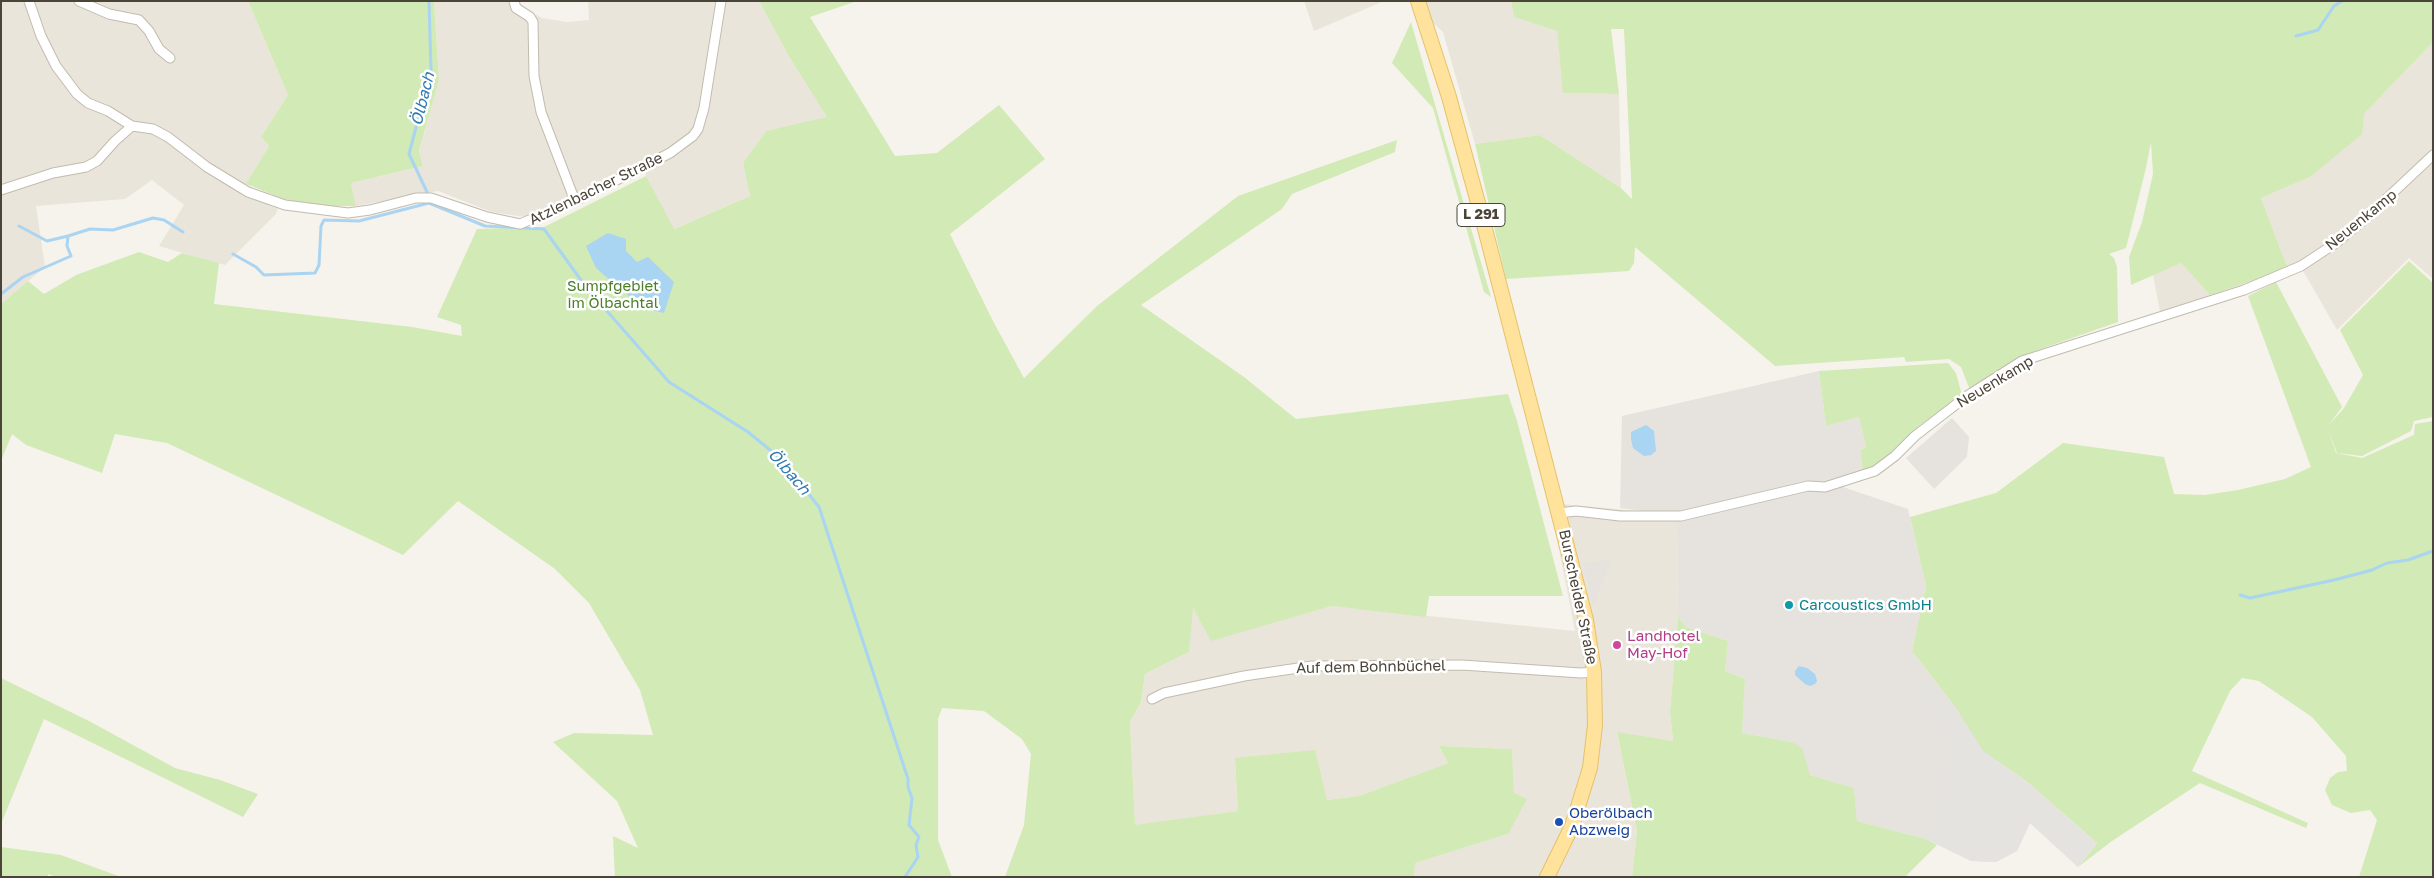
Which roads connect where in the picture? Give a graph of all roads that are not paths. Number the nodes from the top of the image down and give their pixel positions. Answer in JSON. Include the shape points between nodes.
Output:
{"nodes":[{"id":1,"x":29,"y":1,"type":"edge"},
{"id":2,"x":79,"y":1,"type":"edge"},
{"id":3,"x":514,"y":1,"type":"edge"},
{"id":4,"x":720,"y":1,"type":"edge"},
{"id":5,"x":1418,"y":3,"type":"edge"},
{"id":6,"x":170,"y":58,"type":"dead end"},
{"id":7,"x":132,"y":126,"type":"junction"},
{"id":8,"x":2433,"y":155,"type":"edge"},
{"id":9,"x":1,"y":190,"type":"edge"},
{"id":10,"x":575,"y":201,"type":"junction"},
{"id":11,"x":1559,"y":513,"type":"junction"},
{"id":12,"x":1594,"y":672,"type":"junction"},
{"id":13,"x":1152,"y":699,"type":"dead end"},
{"id":14,"x":1547,"y":877,"type":"edge"}],
"edges":[{"from":1,"to":7,"type":"street","name":"Atzlenbacher Straße","via":[[56,66],[77,94]]},
{"from":2,"to":6,"type":"street","via":[[109,14],[139,20],[159,49]]},
{"from":3,"to":10,"type":"street","via":[[516,8],[534,22],[534,76],[541,112]]},
{"from":4,"to":10,"type":"street","name":"Atzlenbacher Straße","via":[[704,108],[693,136],[670,153]]},
{"from":5,"to":11,"type":"main road","name":"Burscheider Straße","number":"L 291","via":[[1449,97]]},
{"from":7,"to":9,"type":"street","via":[[97,161],[86,167],[53,173]]},
{"from":7,"to":10,"type":"street","name":"Atzlenbacher Straße","via":[[144,126],[160,133],[248,192],[292,206],[357,212],[416,198],[430,198],[520,224]]},
{"from":8,"to":11,"type":"street","name":"Neuenkamp","via":[[2368,217],[2301,266],[2244,290],[2022,361],[1967,396],[1875,471],[1825,487],[1808,486],[1681,516]]},
{"from":11,"to":12,"type":"main road","name":"Burscheider Straße","number":"L 291","via":[[1586,620]]},
{"from":12,"to":13,"type":"street","name":"Auf dem Bohnbüchel","via":[[1462,665],[1312,666],[1244,676],[1164,693]]},
{"from":12,"to":14,"type":"main road","name":"Burscheider Straße","number":"L 291","via":[[1595,725],[1590,768],[1572,826]]}]}
